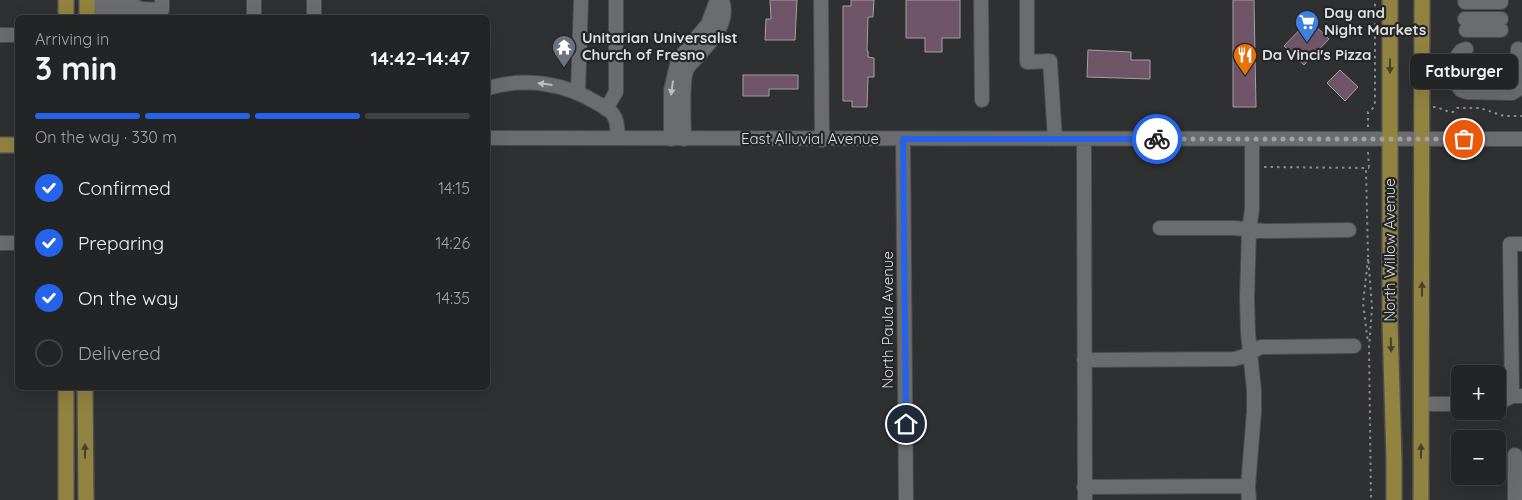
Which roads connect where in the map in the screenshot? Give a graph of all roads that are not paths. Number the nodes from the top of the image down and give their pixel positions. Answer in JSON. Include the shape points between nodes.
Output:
{"nodes":[{"id":1,"x":66,"y":0,"type":"edge"},
{"id":2,"x":254,"y":0,"type":"edge"},
{"id":3,"x":314,"y":0,"type":"edge"},
{"id":4,"x":582,"y":0,"type":"edge"},
{"id":5,"x":616,"y":0,"type":"edge"},
{"id":6,"x":717,"y":0,"type":"edge"},
{"id":7,"x":722,"y":0,"type":"edge"},
{"id":8,"x":821,"y":0,"type":"edge"},
{"id":9,"x":981,"y":0,"type":"edge"},
{"id":10,"x":1027,"y":0,"type":"edge"},
{"id":11,"x":1390,"y":0,"type":"edge"},
{"id":12,"x":1422,"y":0,"type":"edge"},
{"id":13,"x":1465,"y":2,"type":"dead end"},
{"id":14,"x":1501,"y":2,"type":"dead end"},
{"id":15,"x":87,"y":9,"type":"edge"},
{"id":16,"x":162,"y":9,"type":"edge"},
{"id":17,"x":66,"y":15,"type":"edge"},
{"id":18,"x":119,"y":15,"type":"edge"},
{"id":19,"x":133,"y":15,"type":"edge"},
{"id":20,"x":254,"y":15,"type":"edge"},
{"id":21,"x":314,"y":15,"type":"edge"},
{"id":22,"x":1466,"y":24,"type":"dead end"},
{"id":23,"x":1501,"y":24,"type":"dead end"},
{"id":24,"x":0,"y":35,"type":"edge"},
{"id":25,"x":15,"y":35,"type":"edge"},
{"id":26,"x":1466,"y":49,"type":"dead end"},
{"id":27,"x":1518,"y":49,"type":"dead end"},
{"id":28,"x":490,"y":88,"type":"edge"},
{"id":29,"x":578,"y":93,"type":"junction"},
{"id":30,"x":982,"y":100,"type":"dead end"},
{"id":31,"x":606,"y":109,"type":"junction"},
{"id":32,"x":490,"y":138,"type":"edge"},
{"id":33,"x":618,"y":138,"type":"junction"},
{"id":34,"x":677,"y":139,"type":"junction"},
{"id":35,"x":903,"y":139,"type":"junction"},
{"id":36,"x":1055,"y":139,"type":"junction"},
{"id":37,"x":1084,"y":139,"type":"junction"},
{"id":38,"x":1252,"y":139,"type":"junction"},
{"id":39,"x":1390,"y":139,"type":"junction"},
{"id":40,"x":1423,"y":139,"type":"junction"},
{"id":41,"x":1522,"y":139,"type":"edge"},
{"id":42,"x":822,"y":140,"type":"junction"},
{"id":43,"x":0,"y":145,"type":"edge"},
{"id":44,"x":15,"y":145,"type":"edge"},
{"id":45,"x":1160,"y":228,"type":"dead end"},
{"id":46,"x":1249,"y":230,"type":"junction"},
{"id":47,"x":1349,"y":230,"type":"dead end"},
{"id":48,"x":0,"y":243,"type":"edge"},
{"id":49,"x":15,"y":243,"type":"edge"},
{"id":50,"x":1522,"y":244,"type":"edge"},
{"id":51,"x":1354,"y":346,"type":"dead end"},
{"id":52,"x":1250,"y":352,"type":"junction"},
{"id":53,"x":1084,"y":360,"type":"junction"},
{"id":54,"x":66,"y":390,"type":"edge"},
{"id":55,"x":85,"y":390,"type":"edge"},
{"id":56,"x":1517,"y":396,"type":"edge"},
{"id":57,"x":1421,"y":404,"type":"junction"},
{"id":58,"x":1451,"y":404,"type":"edge"},
{"id":59,"x":1515,"y":455,"type":"dead end"},
{"id":60,"x":1084,"y":493,"type":"edge"},
{"id":61,"x":1249,"y":493,"type":"edge"},
{"id":62,"x":66,"y":500,"type":"edge"},
{"id":63,"x":86,"y":500,"type":"edge"},
{"id":64,"x":906,"y":500,"type":"edge"},
{"id":65,"x":1394,"y":500,"type":"edge"},
{"id":66,"x":1421,"y":500,"type":"edge"},
{"id":67,"x":1515,"y":500,"type":"edge"}],
"edges":[{"from":1,"to":17,"type":"main road"},
{"from":2,"to":20,"type":"street"},
{"from":3,"to":21,"type":"street"},
{"from":4,"to":29,"type":"street"},
{"from":5,"to":31,"type":"street","via":[[616,92]]},
{"from":6,"to":34,"type":"street","one_way":true,"via":[[708,24],[678,60],[671,90]]},
{"from":7,"to":34,"type":"street","via":[[725,8],[721,27],[687,69]]},
{"from":8,"to":42,"type":"street"},
{"from":9,"to":30,"type":"street"},
{"from":10,"to":36,"type":"street","via":[[1027,62],[1050,62]]},
{"from":11,"to":39,"type":"main road","name":"North Willow Avenue","one_way":true},
{"from":12,"to":40,"type":"main road","name":"North Willow Avenue"},
{"from":13,"to":14,"type":"street"},
{"from":15,"to":18,"type":"street"},
{"from":16,"to":19,"type":"street","via":[[141,9]]},
{"from":22,"to":23,"type":"street"},
{"from":24,"to":25,"type":"street"},
{"from":26,"to":27,"type":"street","via":[[1458,55],[1458,86],[1461,90],[1512,93],[1518,87]]},
{"from":29,"to":28,"type":"street","one_way":true,"via":[[544,83]]},
{"from":29,"to":31,"type":"street"},
{"from":31,"to":33,"type":"street","via":[[615,117]]},
{"from":32,"to":33,"type":"street","name":"East Alluvial Avenue"},
{"from":33,"to":34,"type":"street","name":"East Alluvial Avenue"},
{"from":34,"to":42,"type":"street","name":"East Alluvial Avenue"},
{"from":35,"to":36,"type":"street","name":"East Alluvial Avenue"},
{"from":35,"to":42,"type":"street","name":"East Alluvial Avenue"},
{"from":35,"to":64,"type":"street","name":"North Paula Avenue"},
{"from":36,"to":37,"type":"street","name":"East Alluvial Avenue"},
{"from":37,"to":38,"type":"street","name":"East Alluvial Avenue"},
{"from":37,"to":53,"type":"street"},
{"from":38,"to":39,"type":"street","name":"East Alluvial Avenue"},
{"from":38,"to":46,"type":"street"},
{"from":39,"to":40,"type":"street","name":"East Alluvial Avenue"},
{"from":39,"to":65,"type":"main road","name":"North Willow Avenue","one_way":true},
{"from":40,"to":41,"type":"street","name":"East Alluvial Avenue"},
{"from":57,"to":40,"type":"main road","name":"North Willow Avenue","one_way":true},
{"from":43,"to":44,"type":"main road"},
{"from":45,"to":46,"type":"street"},
{"from":46,"to":47,"type":"street"},
{"from":46,"to":52,"type":"street","via":[[1247,298]]},
{"from":48,"to":49,"type":"street"},
{"from":50,"to":56,"type":"street","via":[[1510,244]]},
{"from":51,"to":52,"type":"street","via":[[1261,347]]},
{"from":52,"to":53,"type":"street","via":[[1234,359]]},
{"from":52,"to":61,"type":"street","via":[[1254,412]]},
{"from":53,"to":60,"type":"street"},
{"from":54,"to":62,"type":"main road"},
{"from":63,"to":55,"type":"main road","one_way":true},
{"from":57,"to":58,"type":"street"},
{"from":66,"to":57,"type":"main road","name":"North Willow Avenue","one_way":true},
{"from":59,"to":67,"type":"street"},
{"from":60,"to":61,"type":"street"}]}
